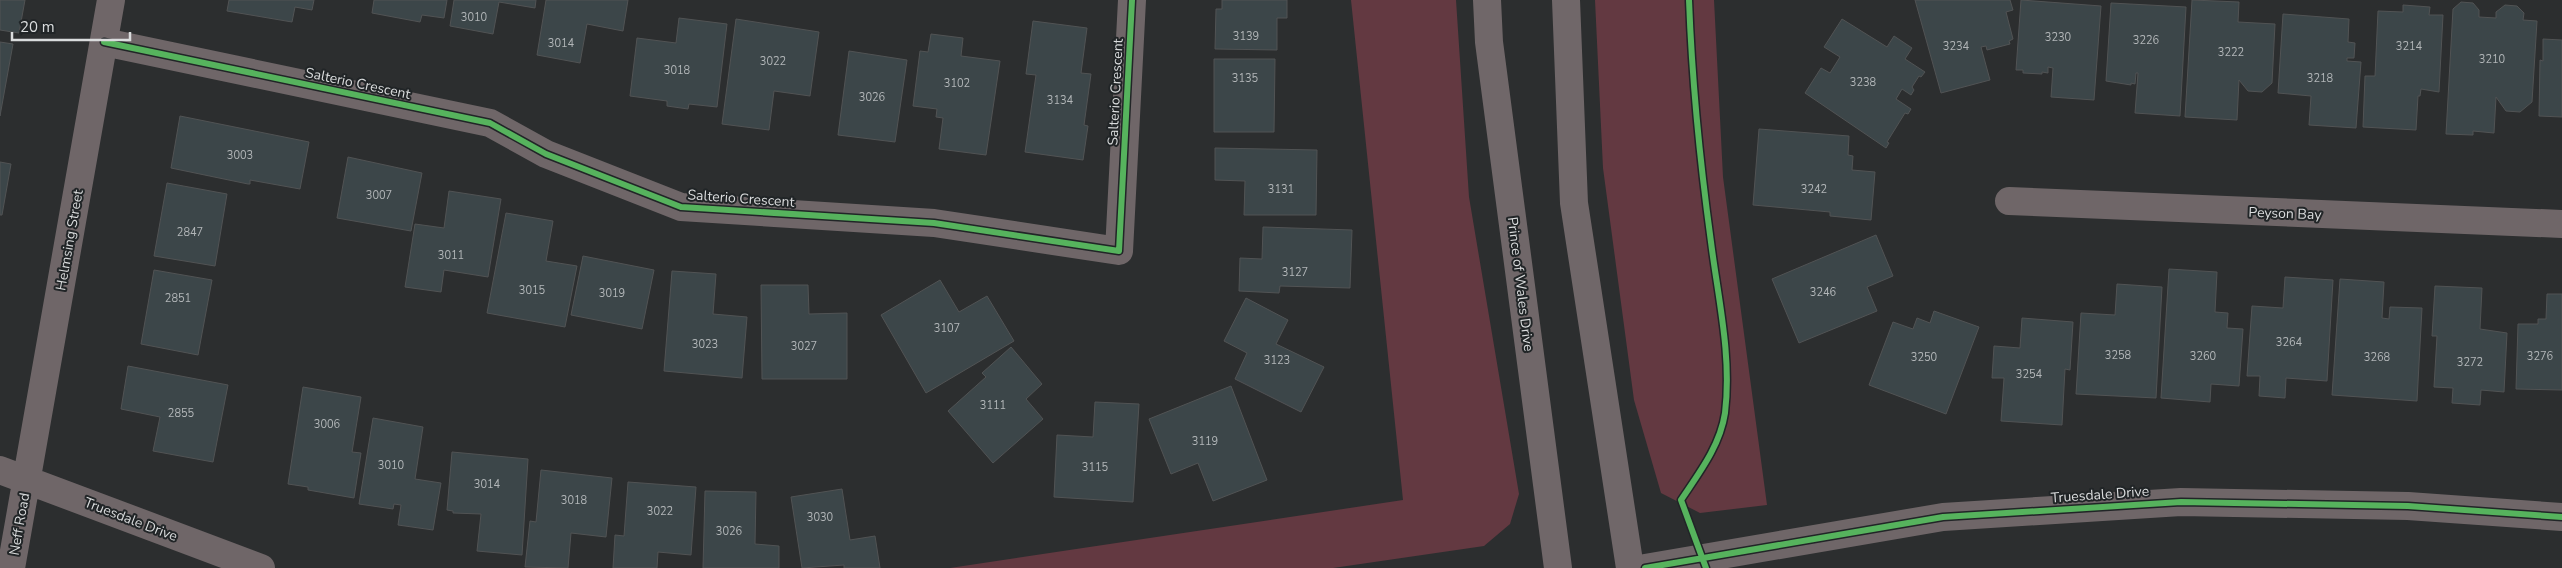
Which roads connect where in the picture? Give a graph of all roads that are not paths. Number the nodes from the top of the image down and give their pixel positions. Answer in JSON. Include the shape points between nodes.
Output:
{"nodes":[{"id":1,"x":111,"y":0,"type":"edge"},
{"id":2,"x":1132,"y":0,"type":"edge"},
{"id":3,"x":1487,"y":0,"type":"edge"},
{"id":4,"x":1566,"y":0,"type":"edge"},
{"id":5,"x":104,"y":42,"type":"junction"},
{"id":6,"x":2009,"y":201,"type":"dead end"},
{"id":7,"x":2562,"y":224,"type":"edge"},
{"id":8,"x":0,"y":470,"type":"edge"},
{"id":9,"x":27,"y":480,"type":"junction"},
{"id":10,"x":2562,"y":517,"type":"edge"},
{"id":11,"x":11,"y":568,"type":"edge"},
{"id":12,"x":261,"y":568,"type":"edge"},
{"id":13,"x":1558,"y":568,"type":"edge"},
{"id":14,"x":1630,"y":568,"type":"edge"},
{"id":15,"x":1644,"y":568,"type":"edge"}],
"edges":[{"from":1,"to":5,"type":"street","name":"Helmsing Street"},
{"from":2,"to":5,"type":"street","name":"Salterio Crescent","via":[[1119,251],[934,223],[681,207],[546,154],[490,123]]},
{"from":3,"to":13,"type":"main road","name":"Prince of Wales Drive","via":[[1489,42]]},
{"from":4,"to":14,"type":"main road","via":[[1574,203]]},
{"from":5,"to":9,"type":"street","name":"Helmsing Street"},
{"from":6,"to":7,"type":"street","name":"Peyson Bay"},
{"from":8,"to":9,"type":"street","name":"Truesdale Drive"},
{"from":9,"to":11,"type":"street","name":"Neff Road"},
{"from":9,"to":12,"type":"street","name":"Truesdale Drive"},
{"from":10,"to":15,"type":"street","name":"Truesdale Drive","via":[[2408,506],[2181,502],[1943,517]]}]}
